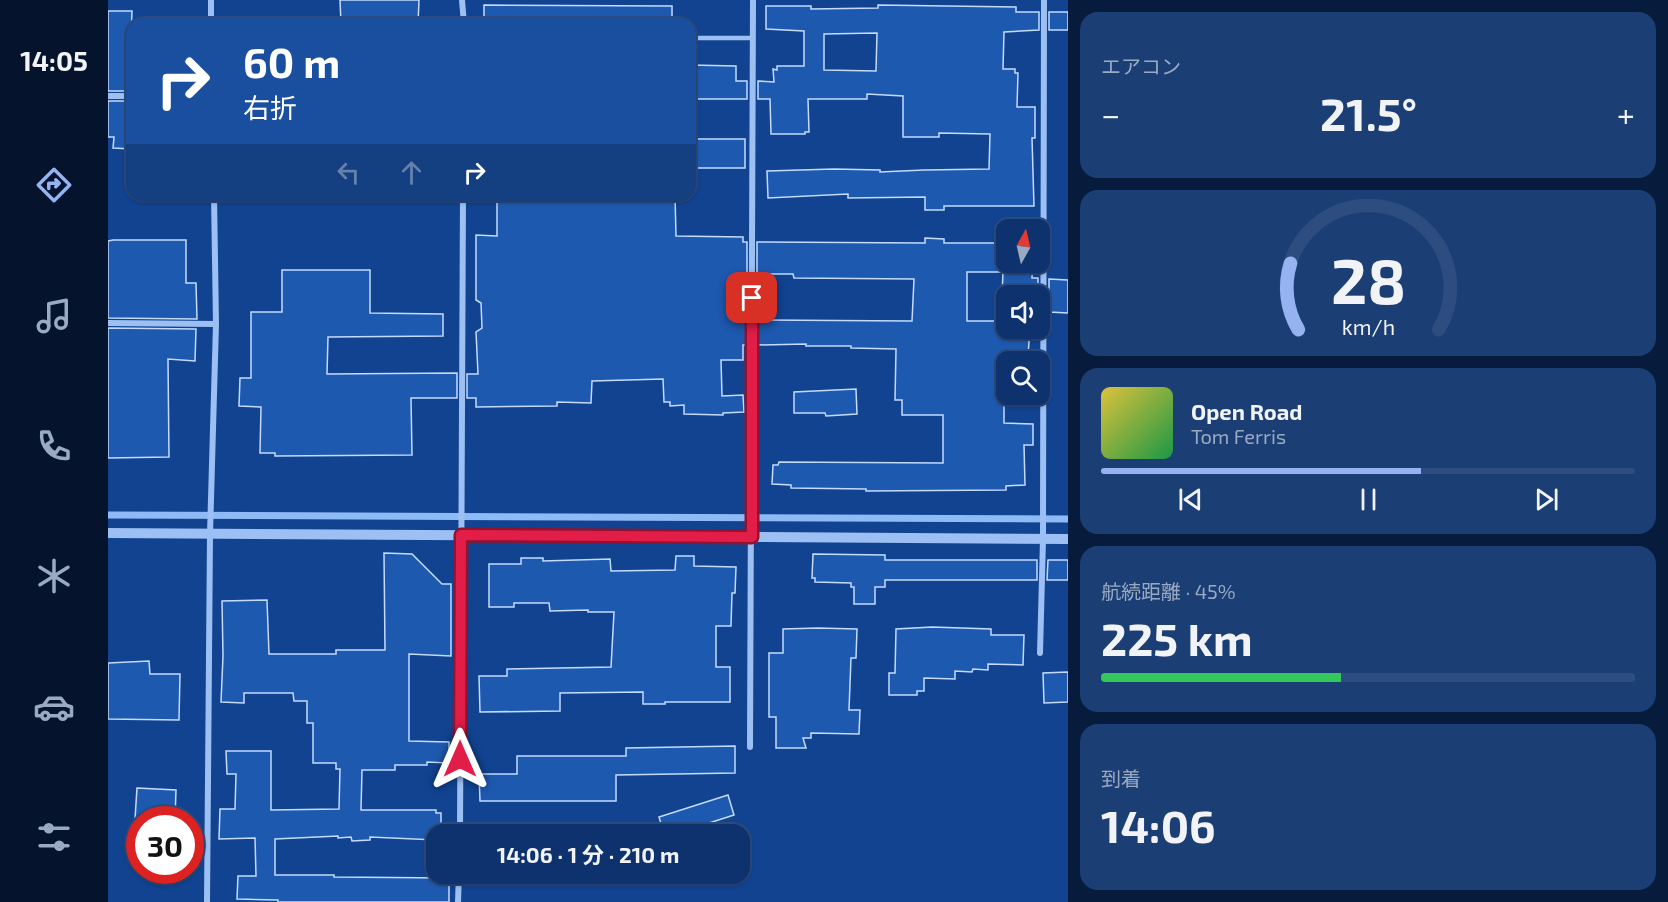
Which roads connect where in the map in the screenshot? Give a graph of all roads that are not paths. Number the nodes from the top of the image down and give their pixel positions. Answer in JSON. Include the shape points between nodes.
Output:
{"nodes":[{"id":1,"x":211,"y":0,"type":"edge"},
{"id":2,"x":462,"y":0,"type":"edge"},
{"id":3,"x":753,"y":0,"type":"edge"},
{"id":4,"x":1044,"y":0,"type":"edge"},
{"id":5,"x":211,"y":18,"type":"edge"},
{"id":6,"x":464,"y":18,"type":"edge"},
{"id":7,"x":696,"y":38,"type":"edge"},
{"id":8,"x":753,"y":38,"type":"junction"},
{"id":9,"x":108,"y":96,"type":"edge"},
{"id":10,"x":126,"y":96,"type":"edge"},
{"id":11,"x":214,"y":201,"type":"edge"},
{"id":12,"x":463,"y":201,"type":"edge"},
{"id":13,"x":108,"y":323,"type":"edge"},
{"id":14,"x":216,"y":324,"type":"junction"},
{"id":15,"x":108,"y":533,"type":"edge"},
{"id":16,"x":210,"y":534,"type":"junction"},
{"id":17,"x":461,"y":535,"type":"junction"},
{"id":18,"x":752,"y":537,"type":"junction"},
{"id":19,"x":1043,"y":539,"type":"junction"},
{"id":20,"x":1068,"y":539,"type":"edge"},
{"id":21,"x":1040,"y":653,"type":"dead end"},
{"id":22,"x":750,"y":747,"type":"dead end"},
{"id":23,"x":460,"y":824,"type":"edge"},
{"id":24,"x":459,"y":884,"type":"edge"},
{"id":25,"x":207,"y":902,"type":"edge"},
{"id":26,"x":458,"y":902,"type":"edge"}],
"edges":[{"from":1,"to":5,"type":"street"},
{"from":2,"to":6,"type":"street"},
{"from":3,"to":8,"type":"street"},
{"from":4,"to":19,"type":"street"},
{"from":7,"to":8,"type":"lane"},
{"from":8,"to":18,"type":"street"},
{"from":9,"to":10,"type":"street"},
{"from":11,"to":14,"type":"street"},
{"from":12,"to":17,"type":"street"},
{"from":13,"to":14,"type":"street"},
{"from":14,"to":16,"type":"street"},
{"from":15,"to":16,"type":"street"},
{"from":16,"to":17,"type":"street"},
{"from":16,"to":25,"type":"street"},
{"from":17,"to":18,"type":"street"},
{"from":17,"to":23,"type":"street"},
{"from":18,"to":19,"type":"street"},
{"from":18,"to":22,"type":"street"},
{"from":19,"to":20,"type":"street"},
{"from":19,"to":21,"type":"street"},
{"from":24,"to":26,"type":"street"}]}
